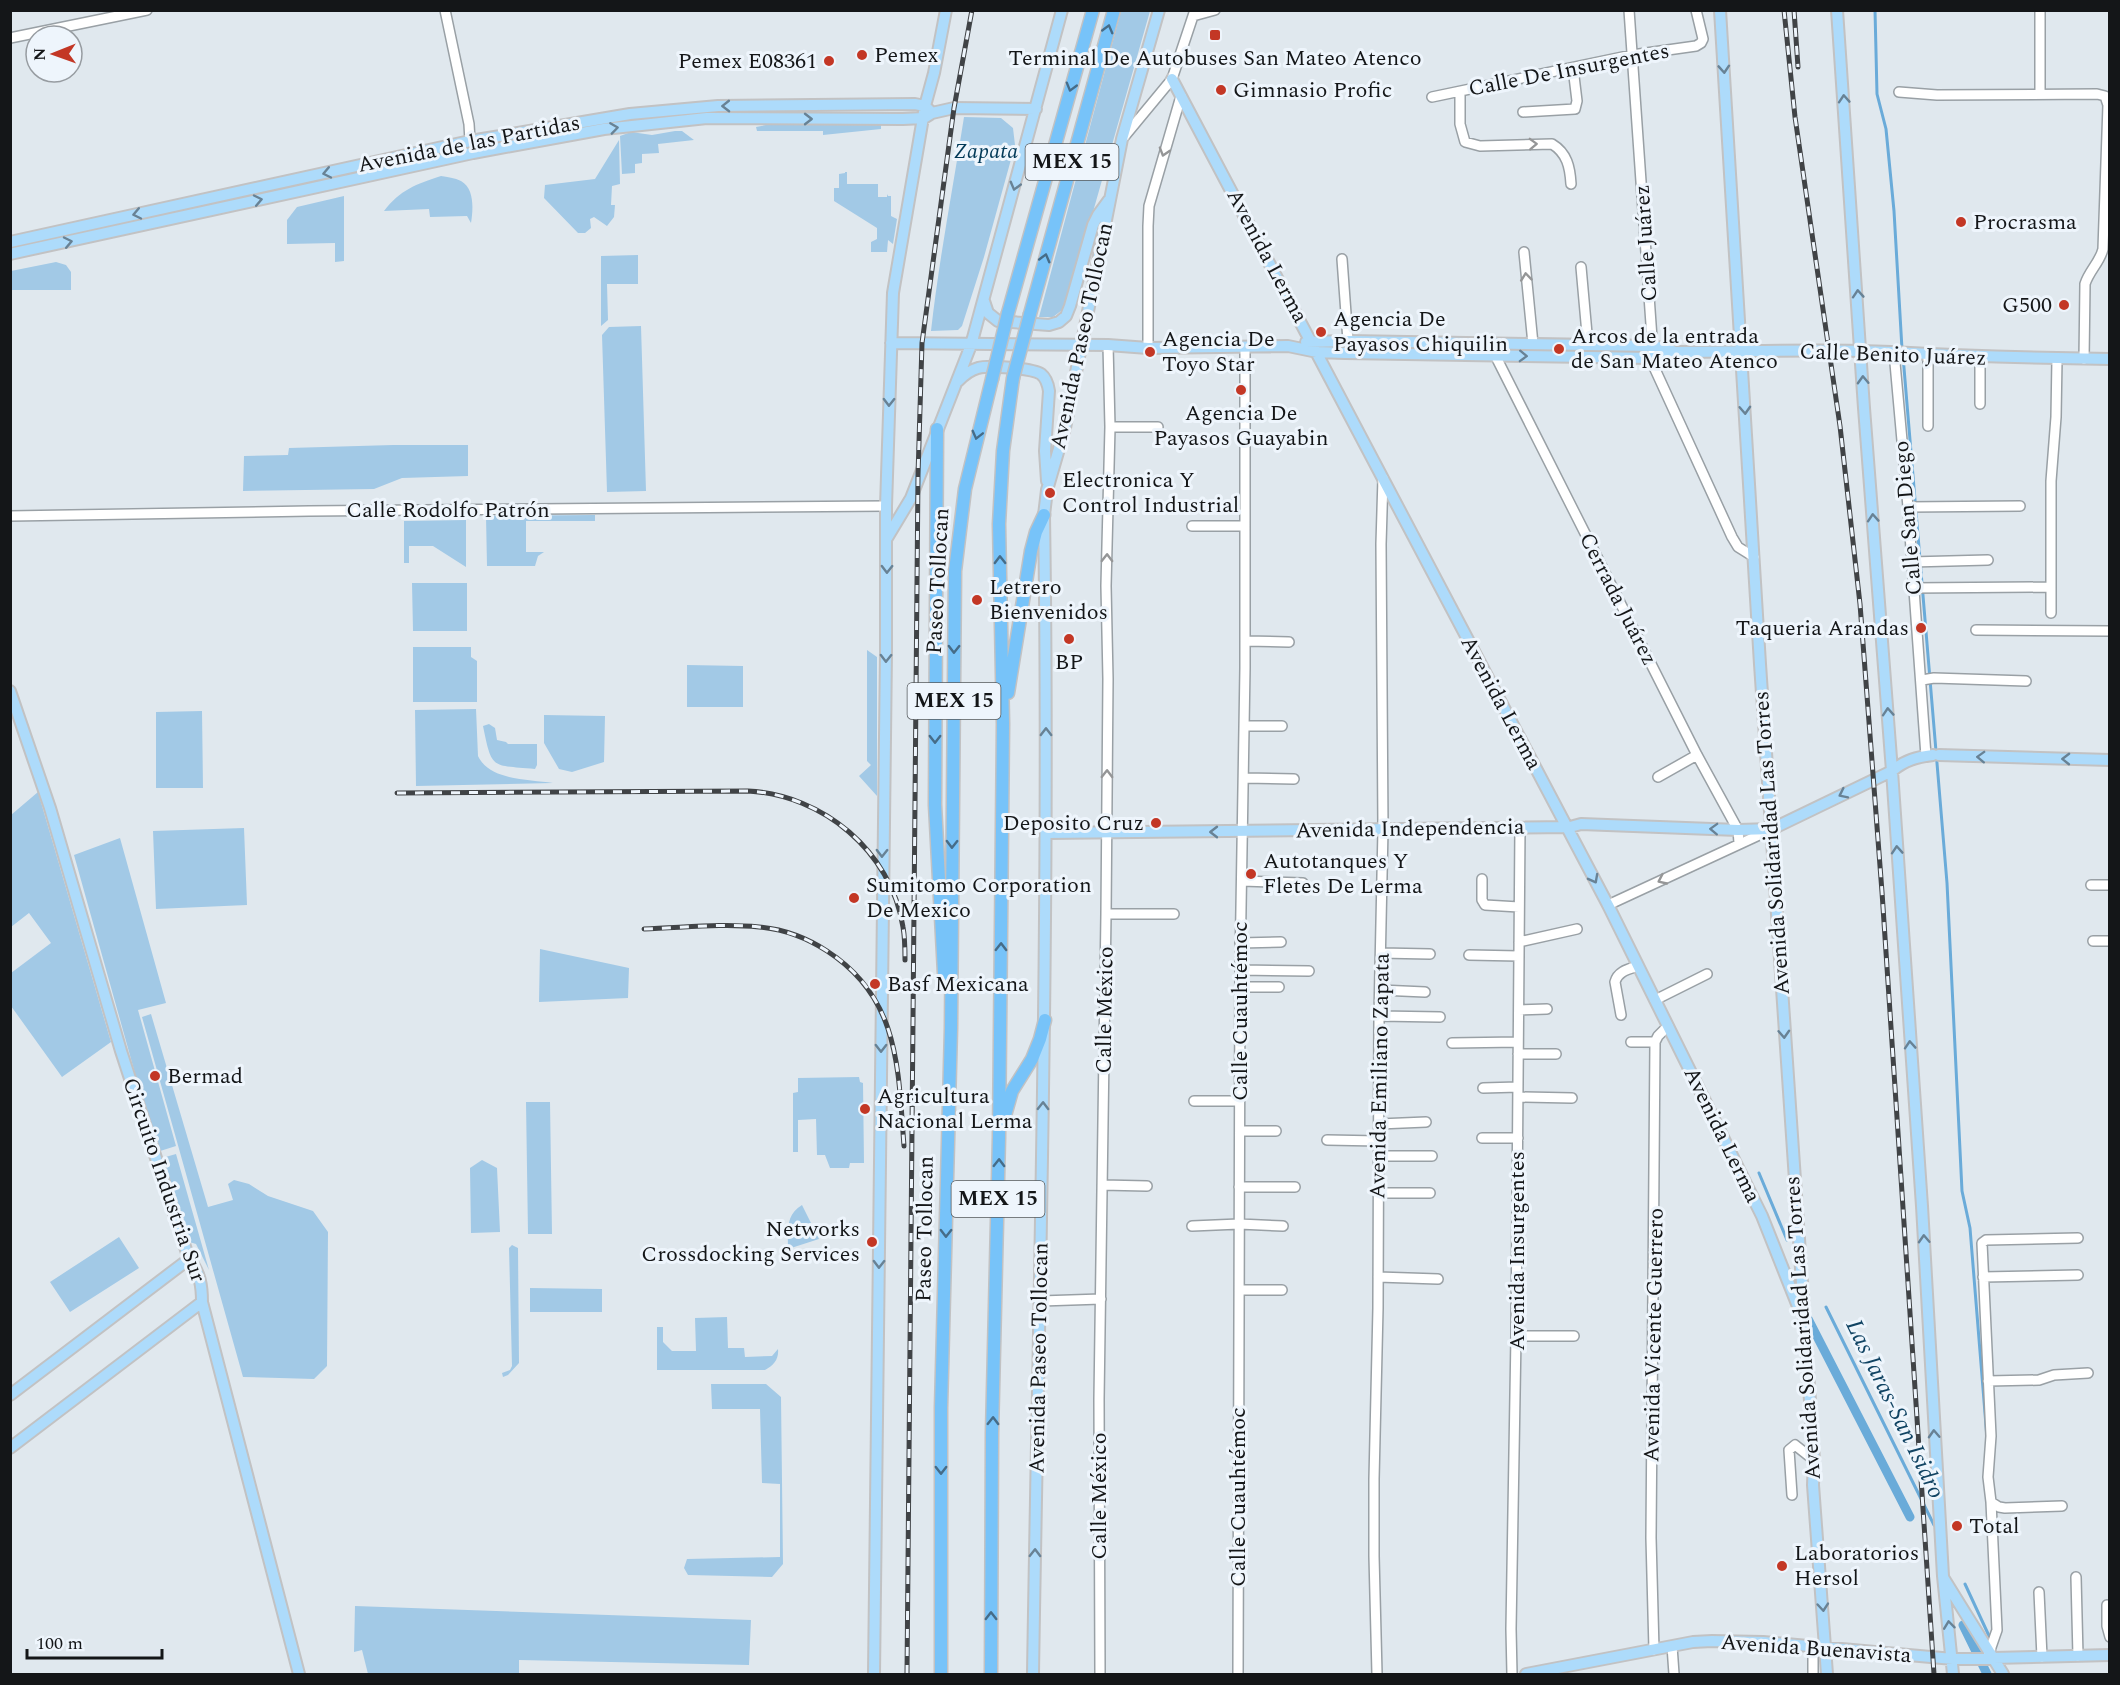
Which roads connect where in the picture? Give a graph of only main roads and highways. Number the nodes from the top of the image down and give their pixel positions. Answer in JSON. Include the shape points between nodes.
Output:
{"nodes":[{"id":1,"x":946,"y":10,"type":"edge"},
{"id":2,"x":1062,"y":10,"type":"edge"},
{"id":3,"x":1093,"y":10,"type":"edge"},
{"id":4,"x":1114,"y":10,"type":"edge"},
{"id":5,"x":1159,"y":10,"type":"edge"},
{"id":6,"x":1720,"y":10,"type":"edge"},
{"id":7,"x":1837,"y":10,"type":"edge"},
{"id":8,"x":1172,"y":79,"type":"road end"},
{"id":9,"x":1036,"y":109,"type":"junction"},
{"id":10,"x":927,"y":112,"type":"junction"},
{"id":11,"x":1111,"y":197,"type":"junction"},
{"id":12,"x":10,"y":242,"type":"edge"},
{"id":13,"x":10,"y":254,"type":"edge"},
{"id":14,"x":984,"y":300,"type":"junction"},
{"id":15,"x":1311,"y":341,"type":"junction"},
{"id":16,"x":891,"y":343,"type":"junction"},
{"id":17,"x":971,"y":345,"type":"junction"},
{"id":18,"x":1080,"y":345,"type":"junction"},
{"id":19,"x":1288,"y":346,"type":"junction"},
{"id":20,"x":1317,"y":352,"type":"junction"},
{"id":21,"x":1677,"y":352,"type":"junction"},
{"id":22,"x":1741,"y":352,"type":"junction"},
{"id":23,"x":1862,"y":352,"type":"junction"},
{"id":24,"x":2109,"y":359,"type":"edge"},
{"id":25,"x":957,"y":382,"type":"junction"},
{"id":26,"x":937,"y":429,"type":"junction"},
{"id":27,"x":1047,"y":490,"type":"junction"},
{"id":28,"x":1044,"y":515,"type":"junction"},
{"id":29,"x":887,"y":538,"type":"junction"},
{"id":30,"x":10,"y":691,"type":"edge"},
{"id":31,"x":1003,"y":724,"type":"junction"},
{"id":32,"x":2109,"y":760,"type":"edge"},
{"id":33,"x":1892,"y":771,"type":"junction"},
{"id":34,"x":1572,"y":826,"type":"junction"},
{"id":35,"x":1772,"y":829,"type":"junction"},
{"id":36,"x":1047,"y":832,"type":"junction"},
{"id":37,"x":1045,"y":1020,"type":"junction"},
{"id":38,"x":951,"y":1028,"type":"junction"},
{"id":39,"x":999,"y":1137,"type":"junction"},
{"id":40,"x":189,"y":1259,"type":"junction"},
{"id":41,"x":202,"y":1302,"type":"junction"},
{"id":42,"x":1803,"y":1318,"type":"junction"},
{"id":43,"x":10,"y":1395,"type":"edge"},
{"id":44,"x":10,"y":1448,"type":"edge"},
{"id":45,"x":1943,"y":1576,"type":"junction"},
{"id":46,"x":1826,"y":1647,"type":"junction"},
{"id":47,"x":2109,"y":1655,"type":"edge"},
{"id":48,"x":1986,"y":1657,"type":"junction"},
{"id":49,"x":1953,"y":1659,"type":"junction"},
{"id":50,"x":299,"y":1674,"type":"edge"},
{"id":51,"x":874,"y":1674,"type":"edge"},
{"id":52,"x":941,"y":1674,"type":"edge"},
{"id":53,"x":991,"y":1674,"type":"edge"},
{"id":54,"x":1033,"y":1674,"type":"edge"},
{"id":55,"x":1526,"y":1674,"type":"edge"},
{"id":56,"x":1827,"y":1674,"type":"edge"},
{"id":57,"x":1953,"y":1674,"type":"edge"},
{"id":58,"x":1997,"y":1674,"type":"edge"},
{"id":59,"x":2002,"y":1674,"type":"edge"}],
"edges":[{"from":1,"to":10,"type":"main road"},
{"from":2,"to":9,"type":"main road"},
{"from":3,"to":38,"type":"highway","name":"Paseo Tollocan","number":"MEX 15","one_way":true,"bridge":true,"via":[[1008,313],[964,489],[955,571]]},
{"from":31,"to":4,"type":"highway","number":"MEX 15","one_way":true,"bridge":true,"via":[[999,524],[1013,378]]},
{"from":5,"to":11,"type":"main road","name":"Avenida Paseo Tollocan","via":[[1122,139]]},
{"from":6,"to":22,"type":"main road","name":"Avenida Solidaridad Las Torres","one_way":true},
{"from":23,"to":7,"type":"main road","one_way":true},
{"from":8,"to":15,"type":"main road","name":"Avenida Lerma"},
{"from":9,"to":10,"type":"main road","name":"Avenida de las Partidas","via":[[954,108]]},
{"from":9,"to":14,"type":"main road","one_way":true},
{"from":10,"to":12,"type":"main road","name":"Avenida de las Partidas","one_way":true,"via":[[756,105],[630,114],[470,141]]},
{"from":13,"to":10,"type":"main road","name":"Avenida de las Partidas","one_way":true,"via":[[473,153],[604,129],[707,118]]},
{"from":10,"to":16,"type":"main road","via":[[894,283]]},
{"from":11,"to":14,"type":"main road","via":[[1093,225],[1070,306],[1062,319],[1049,325],[998,321],[988,313]]},
{"from":11,"to":18,"type":"main road","name":"Avenida Paseo Tollocan"},
{"from":14,"to":17,"type":"main road"},
{"from":15,"to":19,"type":"main road","name":"Calle Benito Juárez"},
{"from":15,"to":20,"type":"main road","name":"Avenida Lerma"},
{"from":15,"to":21,"type":"main road","name":"Calle Benito Juárez","via":[[1653,346]]},
{"from":16,"to":17,"type":"main road","name":"Calle Benito Juárez"},
{"from":16,"to":29,"type":"main road","one_way":true},
{"from":17,"to":18,"type":"main road","name":"Calle Benito Juárez"},
{"from":17,"to":25,"type":"main road"},
{"from":18,"to":19,"type":"main road","name":"Calle Benito Juárez"},
{"from":18,"to":27,"type":"main road","name":"Avenida Paseo Tollocan","via":[[1065,428]]},
{"from":19,"to":20,"type":"main road","name":"Calle Benito Juárez"},
{"from":20,"to":21,"type":"main road","name":"Calle Benito Juárez","one_way":true,"via":[[1653,358]]},
{"from":20,"to":34,"type":"main road","name":"Avenida Lerma"},
{"from":21,"to":22,"type":"main road","name":"Calle Benito Juárez"},
{"from":22,"to":23,"type":"main road","name":"Calle Benito Juárez"},
{"from":22,"to":35,"type":"main road","name":"Avenida Solidaridad Las Torres","one_way":true},
{"from":23,"to":24,"type":"main road","name":"Calle Benito Juárez"},
{"from":33,"to":23,"type":"main road","one_way":true},
{"from":25,"to":26,"type":"main road"},
{"from":25,"to":27,"type":"main road","via":[[973,370],[990,366],[1043,376],[1049,391]]},
{"from":26,"to":29,"type":"main road","via":[[911,498]]},
{"from":26,"to":38,"type":"highway","one_way":true,"via":[[935,806],[944,976]]},
{"from":27,"to":28,"type":"main road","name":"Avenida Paseo Tollocan"},
{"from":28,"to":31,"type":"highway","via":[[1031,551]]},
{"from":36,"to":28,"type":"main road","name":"Avenida Paseo Tollocan","one_way":true},
{"from":29,"to":51,"type":"main road","one_way":true},
{"from":30,"to":40,"type":"main road","name":"Circuito Industria Sur"},
{"from":39,"to":31,"type":"highway","number":"MEX 15","one_way":true},
{"from":32,"to":33,"type":"main road","name":"Avenida Independencia","one_way":true,"via":[[1933,756],[1909,759]]},
{"from":33,"to":35,"type":"main road","name":"Avenida Independencia","one_way":true},
{"from":45,"to":33,"type":"main road","one_way":true},
{"from":35,"to":34,"type":"main road","name":"Avenida Independencia","one_way":true},
{"from":34,"to":36,"type":"main road","name":"Avenida Independencia","one_way":true},
{"from":34,"to":42,"type":"main road","name":"Avenida Lerma","one_way":true,"via":[[1613,903],[1638,966],[1762,1216]]},
{"from":35,"to":42,"type":"main road","name":"Avenida Solidaridad Las Torres","one_way":true},
{"from":36,"to":37,"type":"main road","name":"Avenida Paseo Tollocan"},
{"from":37,"to":39,"type":"highway","via":[[1032,1059],[1012,1091]]},
{"from":54,"to":37,"type":"main road","name":"Avenida Paseo Tollocan","one_way":true},
{"from":38,"to":52,"type":"highway","name":"Paseo Tollocan","number":"MEX 15","one_way":true,"via":[[941,1408]]},
{"from":53,"to":39,"type":"highway","number":"MEX 15","one_way":true},
{"from":40,"to":41,"type":"main road","name":"Circuito Industria Sur","via":[[200,1278]]},
{"from":40,"to":43,"type":"main road"},
{"from":41,"to":44,"type":"main road"},
{"from":41,"to":50,"type":"main road","name":"Circuito Industria Sur"},
{"from":42,"to":46,"type":"main road","name":"Avenida Solidaridad Las Torres","one_way":true},
{"from":45,"to":48,"type":"main road"},
{"from":49,"to":45,"type":"main road","one_way":true},
{"from":46,"to":49,"type":"main road","name":"Avenida Buenavista"},
{"from":46,"to":55,"type":"main road","name":"Avenida Buenavista","via":[[1712,1641]]},
{"from":46,"to":56,"type":"main road","name":"Avenida Solidaridad Las Torres"},
{"from":47,"to":48,"type":"main road","name":"Avenida Buenavista"},
{"from":48,"to":49,"type":"main road","name":"Avenida Buenavista"},
{"from":48,"to":58,"type":"main road"},
{"from":48,"to":59,"type":"main road"},
{"from":49,"to":57,"type":"main road"}]}
